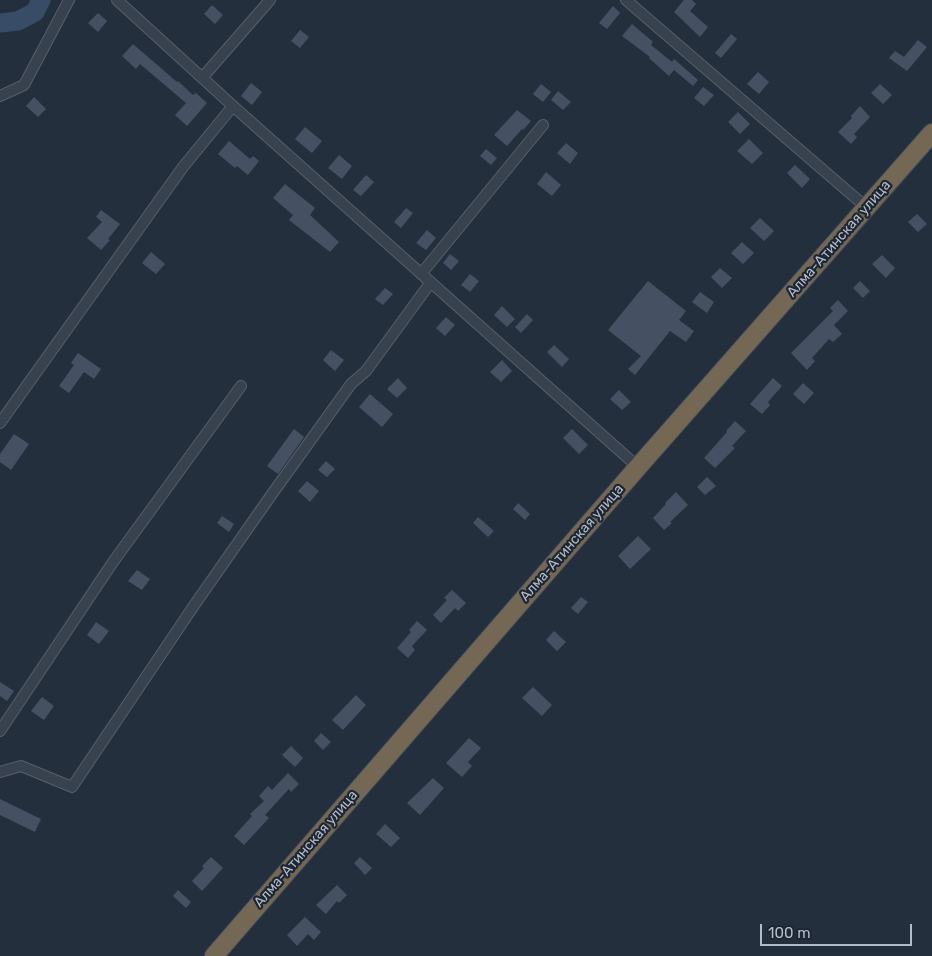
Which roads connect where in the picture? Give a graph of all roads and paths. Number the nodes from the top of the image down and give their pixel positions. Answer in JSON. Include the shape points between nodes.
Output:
{"nodes":[{"id":1,"x":69,"y":0,"type":"edge"},
{"id":2,"x":117,"y":0,"type":"edge"},
{"id":3,"x":270,"y":0,"type":"edge"},
{"id":4,"x":626,"y":0,"type":"edge"},
{"id":5,"x":202,"y":78,"type":"junction"},
{"id":6,"x":0,"y":96,"type":"edge"},
{"id":7,"x":233,"y":106,"type":"junction"},
{"id":8,"x":543,"y":125,"type":"dead end"},
{"id":9,"x":932,"y":133,"type":"edge"},
{"id":10,"x":866,"y":207,"type":"junction"},
{"id":11,"x":421,"y":274,"type":"junction"},
{"id":12,"x":431,"y":282,"type":"junction"},
{"id":13,"x":241,"y":386,"type":"dead end"},
{"id":14,"x":0,"y":423,"type":"edge"},
{"id":15,"x":638,"y":467,"type":"junction"},
{"id":16,"x":0,"y":731,"type":"edge"},
{"id":17,"x":0,"y":772,"type":"edge"},
{"id":18,"x":214,"y":956,"type":"edge"}],
"edges":[{"from":1,"to":6,"type":"street","via":[[24,85]]},
{"from":2,"to":5,"type":"street"},
{"from":3,"to":5,"type":"street"},
{"from":4,"to":10,"type":"street"},
{"from":5,"to":7,"type":"street"},
{"from":7,"to":11,"type":"street"},
{"from":7,"to":14,"type":"street","via":[[183,167]]},
{"from":8,"to":11,"type":"street"},
{"from":9,"to":10,"type":"highway","name":"Алма-Атинская улица"},
{"from":10,"to":15,"type":"highway","name":"Алма-Атинская улица"},
{"from":11,"to":12,"type":"street"},
{"from":12,"to":15,"type":"street"},
{"from":12,"to":17,"type":"street","via":[[366,371],[351,384],[272,494],[72,787],[21,766]]},
{"from":13,"to":16,"type":"street","via":[[113,562]]},
{"from":15,"to":18,"type":"highway","name":"Алма-Атинская улица"}]}
